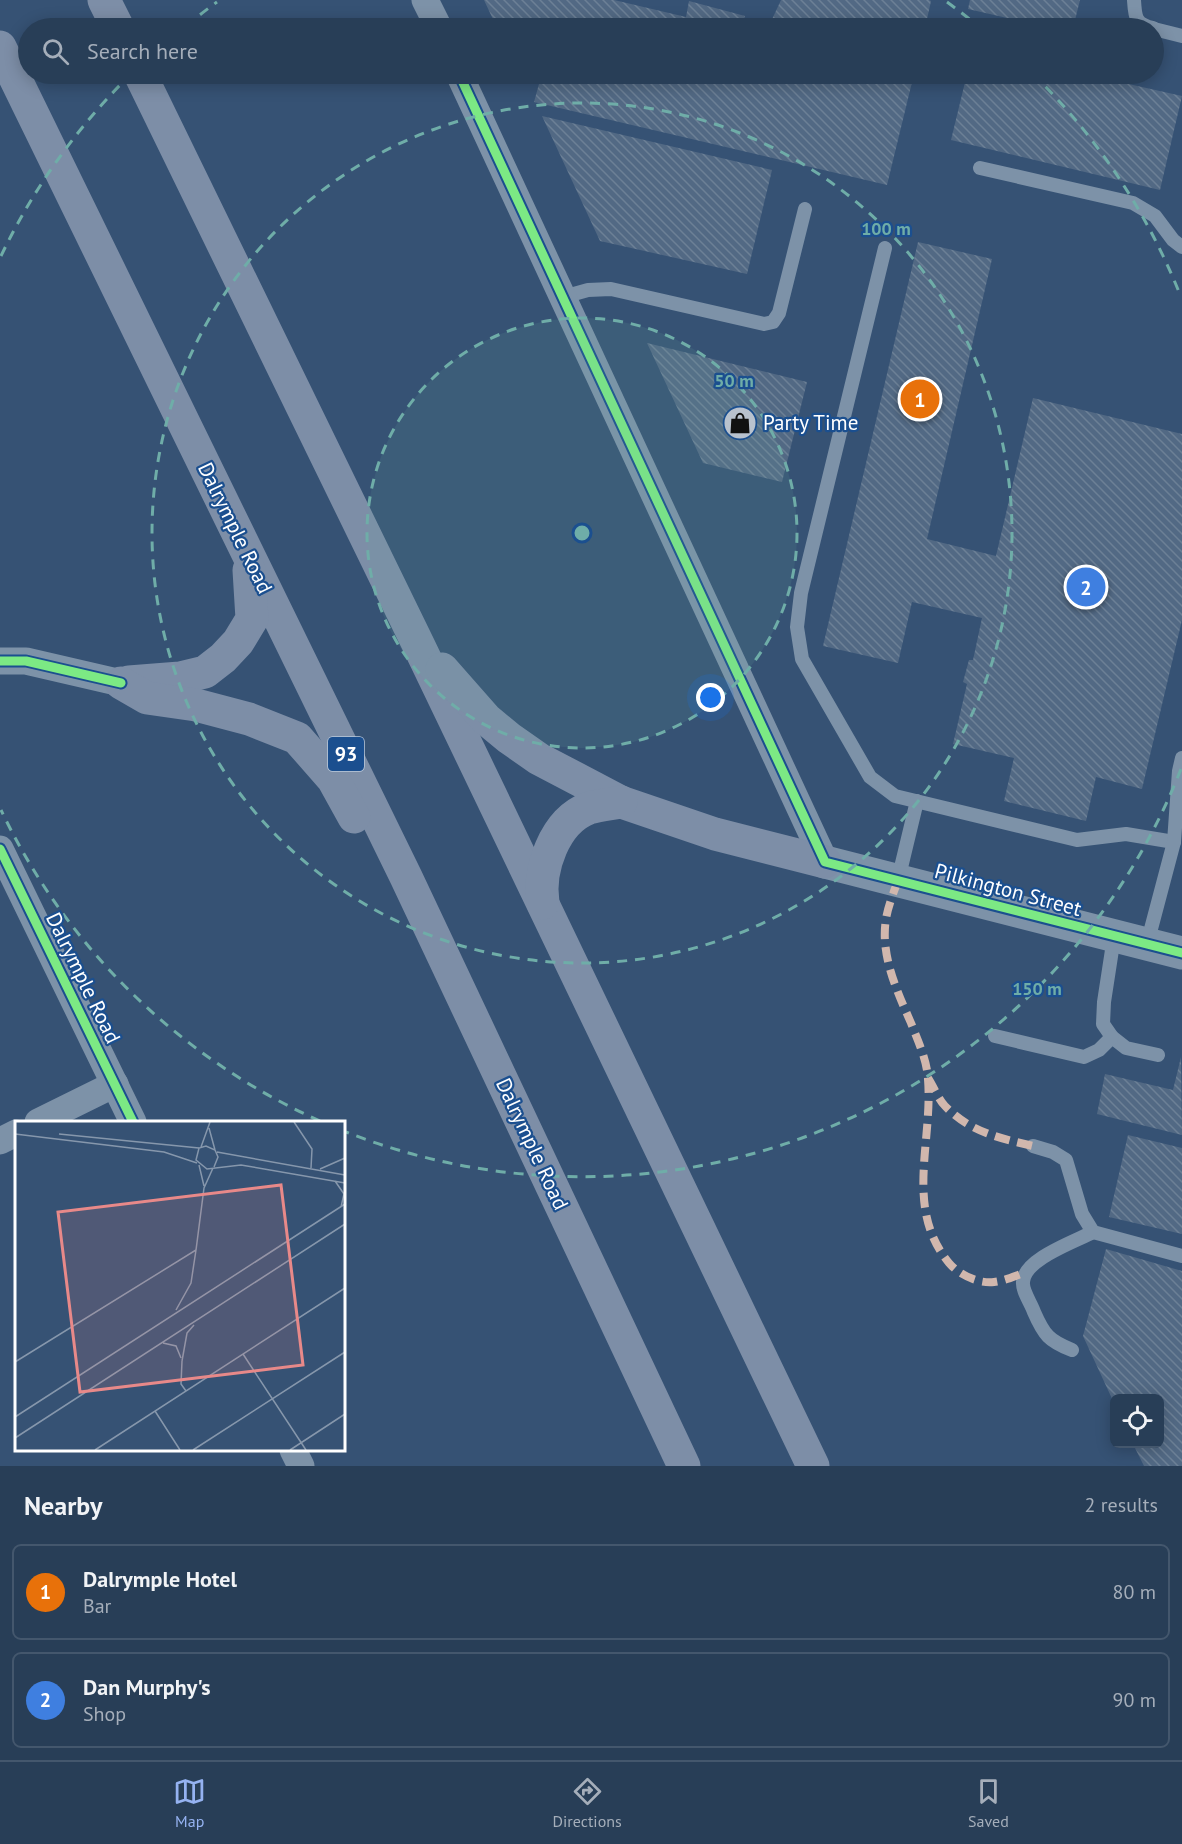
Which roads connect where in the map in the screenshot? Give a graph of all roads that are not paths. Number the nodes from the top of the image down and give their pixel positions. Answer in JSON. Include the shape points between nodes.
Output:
{"nodes":[{"id":1,"x":104,"y":0,"type":"edge"},
{"id":2,"x":425,"y":0,"type":"edge"},
{"id":3,"x":1134,"y":0,"type":"edge"},
{"id":4,"x":113,"y":18,"type":"edge"},
{"id":5,"x":434,"y":18,"type":"edge"},
{"id":6,"x":1136,"y":18,"type":"edge"},
{"id":7,"x":1164,"y":32,"type":"edge"},
{"id":8,"x":1182,"y":36,"type":"edge"},
{"id":9,"x":0,"y":47,"type":"edge"},
{"id":10,"x":18,"y":84,"type":"edge"},
{"id":11,"x":18,"y":84,"type":"edge"},
{"id":12,"x":145,"y":84,"type":"edge"},
{"id":13,"x":464,"y":84,"type":"edge"},
{"id":14,"x":980,"y":168,"type":"dead end"},
{"id":15,"x":805,"y":209,"type":"dead end"},
{"id":16,"x":1182,"y":247,"type":"edge"},
{"id":17,"x":885,"y":248,"type":"dead end"},
{"id":18,"x":563,"y":297,"type":"junction"},
{"id":19,"x":248,"y":553,"type":"junction"},
{"id":20,"x":418,"y":644,"type":"junction"},
{"id":21,"x":0,"y":661,"type":"edge"},
{"id":22,"x":121,"y":683,"type":"junction"},
{"id":23,"x":1182,"y":758,"type":"edge"},
{"id":24,"x":917,"y":801,"type":"junction"},
{"id":25,"x":621,"y":802,"type":"junction"},
{"id":26,"x":1174,"y":842,"type":"junction"},
{"id":27,"x":0,"y":849,"type":"edge"},
{"id":28,"x":825,"y":862,"type":"junction"},
{"id":29,"x":406,"y":877,"type":"junction"},
{"id":30,"x":898,"y":880,"type":"junction"},
{"id":31,"x":544,"y":907,"type":"junction"},
{"id":32,"x":1114,"y":937,"type":"junction"},
{"id":33,"x":1147,"y":944,"type":"junction"},
{"id":34,"x":1182,"y":953,"type":"edge"},
{"id":35,"x":995,"y":1036,"type":"dead end"},
{"id":36,"x":1112,"y":1037,"type":"junction"},
{"id":37,"x":1158,"y":1055,"type":"dead end"},
{"id":38,"x":115,"y":1084,"type":"junction"},
{"id":39,"x":40,"y":1121,"type":"edge"},
{"id":40,"x":133,"y":1121,"type":"edge"},
{"id":41,"x":15,"y":1134,"type":"edge"},
{"id":42,"x":0,"y":1141,"type":"edge"},
{"id":43,"x":1033,"y":1146,"type":"dead end"},
{"id":44,"x":1093,"y":1232,"type":"junction"},
{"id":45,"x":1182,"y":1256,"type":"edge"},
{"id":46,"x":1072,"y":1350,"type":"dead end"},
{"id":47,"x":294,"y":1451,"type":"edge"},
{"id":48,"x":301,"y":1466,"type":"edge"},
{"id":49,"x":684,"y":1466,"type":"edge"},
{"id":50,"x":813,"y":1466,"type":"edge"}],
"edges":[{"from":1,"to":4,"type":"main road"},
{"from":2,"to":5,"type":"street"},
{"from":3,"to":6,"type":"lane"},
{"from":7,"to":8,"type":"lane"},
{"from":9,"to":11,"type":"main road","name":"Dalrymple Road","number":"93"},
{"from":10,"to":19,"type":"main road","name":"Dalrymple Road","number":"93"},
{"from":12,"to":20,"type":"main road"},
{"from":13,"to":18,"type":"street"},
{"from":14,"to":16,"type":"lane","via":[[1133,203],[1155,216]]},
{"from":15,"to":18,"type":"lane","via":[[779,313],[773,322],[764,324],[611,289]]},
{"from":17,"to":24,"type":"lane","via":[[801,592],[797,627],[802,659],[870,777],[895,796]]},
{"from":18,"to":28,"type":"street"},
{"from":19,"to":22,"type":"main road","via":[[252,619],[223,658],[205,672]]},
{"from":19,"to":29,"type":"main road","name":"Dalrymple Road","number":"93"},
{"from":20,"to":25,"type":"main road","via":[[486,719],[509,738],[539,759]]},
{"from":20,"to":31,"type":"main road"},
{"from":21,"to":22,"type":"street","via":[[26,661]]},
{"from":22,"to":29,"type":"main road","via":[[147,698],[196,705],[249,719],[297,738],[333,779],[386,876],[396,883]]},
{"from":23,"to":26,"type":"lane"},
{"from":24,"to":26,"type":"lane","via":[[1077,840],[1126,834]]},
{"from":24,"to":30,"type":"lane"},
{"from":25,"to":28,"type":"main road","via":[[715,834]]},
{"from":25,"to":31,"type":"main road","via":[[587,809],[563,829],[544,866]]},
{"from":26,"to":33,"type":"lane"},
{"from":27,"to":38,"type":"street","name":"Dalrymple Road"},
{"from":28,"to":30,"type":"street","name":"Pilkington Street"},
{"from":29,"to":49,"type":"main road","name":"Dalrymple Road","number":"93"},
{"from":30,"to":32,"type":"street","name":"Pilkington Street"},
{"from":31,"to":50,"type":"main road"},
{"from":32,"to":33,"type":"street","name":"Pilkington Street"},
{"from":32,"to":36,"type":"lane","via":[[1103,1024]]},
{"from":33,"to":34,"type":"street","name":"Pilkington Street"},
{"from":35,"to":36,"type":"lane","via":[[1084,1057],[1099,1050]]},
{"from":36,"to":37,"type":"lane","via":[[1126,1048]]},
{"from":38,"to":39,"type":"street"},
{"from":38,"to":40,"type":"street","name":"Dalrymple Road"},
{"from":41,"to":42,"type":"street"},
{"from":43,"to":44,"type":"lane","via":[[1066,1160],[1082,1214]]},
{"from":44,"to":45,"type":"lane"},
{"from":44,"to":46,"type":"lane","via":[[1034,1262],[1024,1273],[1022,1284],[1052,1342]]},
{"from":47,"to":48,"type":"street"}]}
